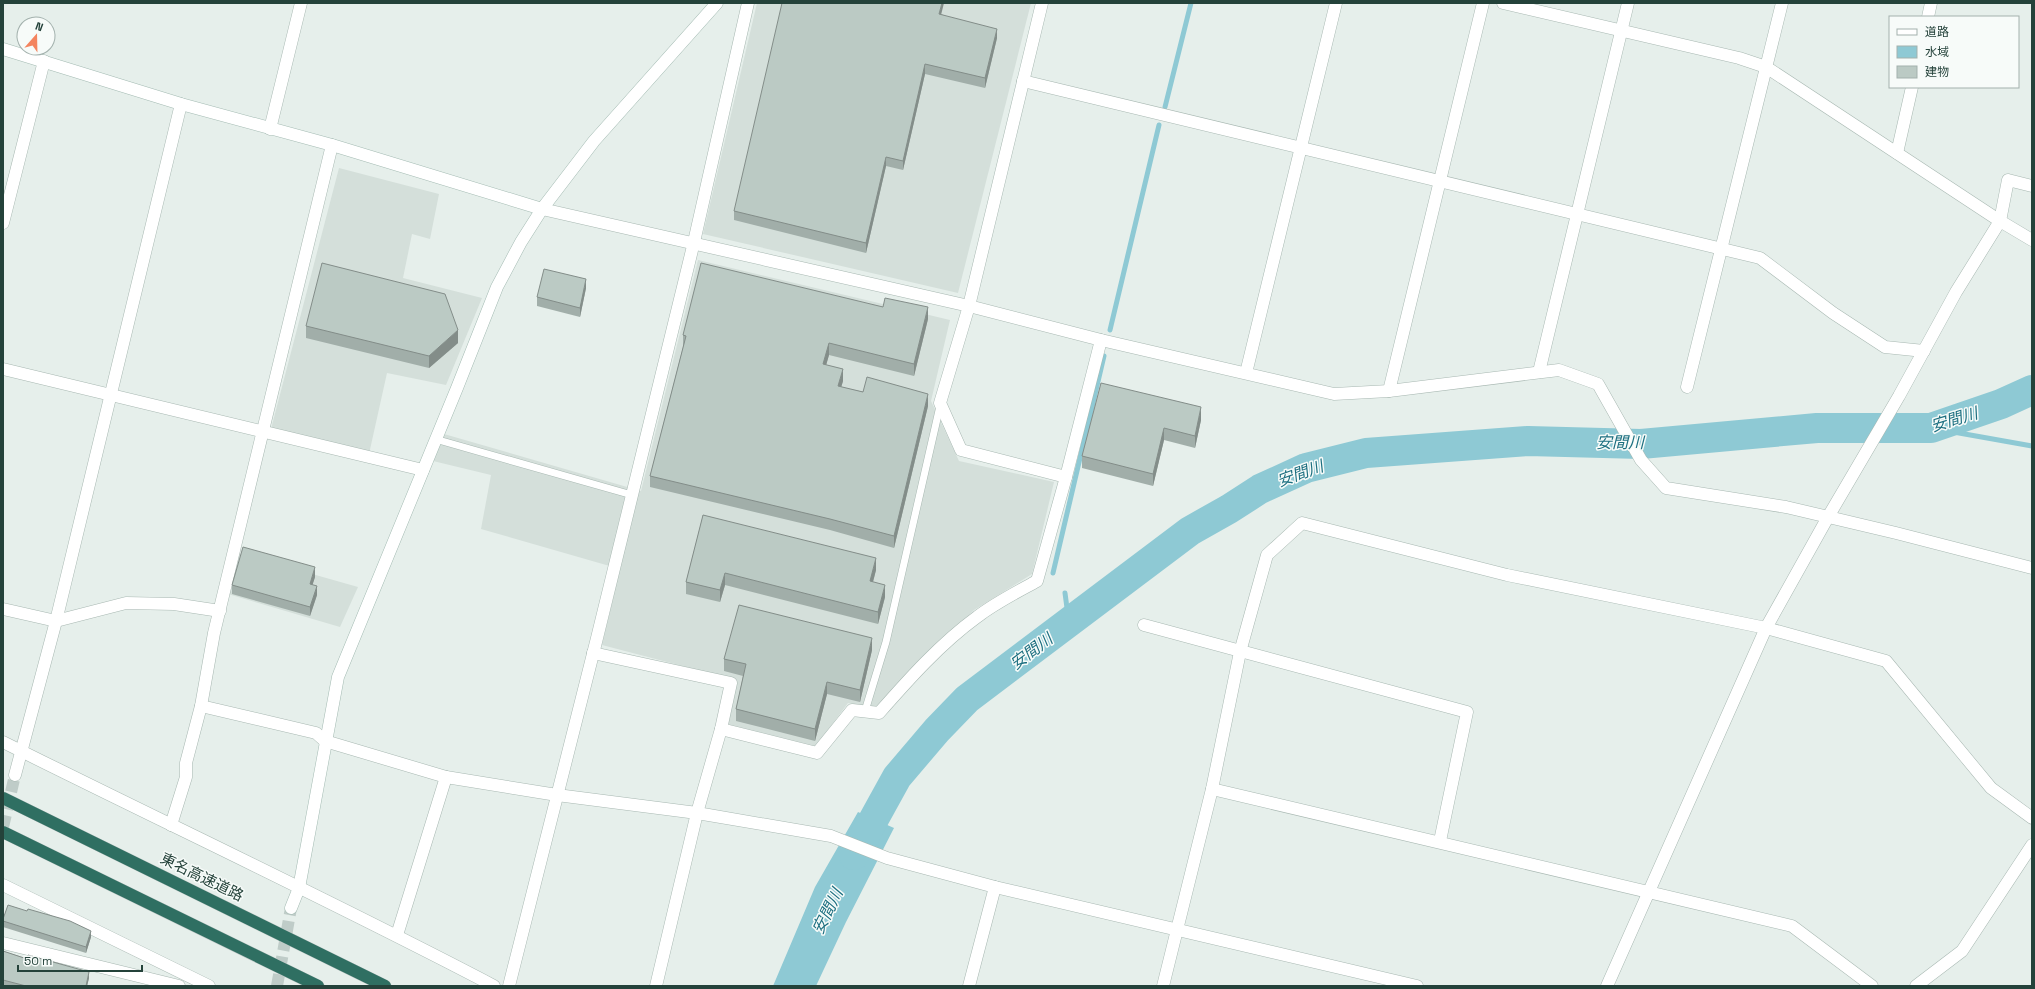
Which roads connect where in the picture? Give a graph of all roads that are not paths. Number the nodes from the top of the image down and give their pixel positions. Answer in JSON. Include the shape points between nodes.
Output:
{"nodes":[{"id":1,"x":301,"y":3,"type":"edge"},
{"id":2,"x":716,"y":3,"type":"edge"},
{"id":3,"x":748,"y":3,"type":"edge"},
{"id":4,"x":1042,"y":3,"type":"edge"},
{"id":5,"x":1336,"y":3,"type":"edge"},
{"id":6,"x":1483,"y":3,"type":"edge"},
{"id":7,"x":1504,"y":3,"type":"edge"},
{"id":8,"x":1628,"y":3,"type":"edge"},
{"id":9,"x":1782,"y":3,"type":"edge"},
{"id":10,"x":1932,"y":3,"type":"edge"},
{"id":11,"x":1928,"y":16,"type":"edge"},
{"id":12,"x":1621,"y":31,"type":"junction"},
{"id":13,"x":3,"y":49,"type":"edge"},
{"id":14,"x":44,"y":61,"type":"junction"},
{"id":15,"x":1766,"y":67,"type":"junction"},
{"id":16,"x":1023,"y":81,"type":"junction"},
{"id":17,"x":1912,"y":88,"type":"edge"},
{"id":18,"x":181,"y":104,"type":"junction"},
{"id":19,"x":270,"y":129,"type":"junction"},
{"id":20,"x":332,"y":145,"type":"junction"},
{"id":21,"x":1300,"y":148,"type":"junction"},
{"id":22,"x":1897,"y":153,"type":"junction"},
{"id":23,"x":1441,"y":182,"type":"junction"},
{"id":24,"x":2032,"y":186,"type":"edge"},
{"id":25,"x":542,"y":209,"type":"junction"},
{"id":26,"x":1577,"y":215,"type":"junction"},
{"id":27,"x":2000,"y":221,"type":"junction"},
{"id":28,"x":3,"y":223,"type":"edge"},
{"id":29,"x":2032,"y":240,"type":"edge"},
{"id":30,"x":694,"y":242,"type":"junction"},
{"id":31,"x":1722,"y":249,"type":"junction"},
{"id":32,"x":969,"y":306,"type":"junction"},
{"id":33,"x":1100,"y":340,"type":"junction"},
{"id":34,"x":1924,"y":351,"type":"junction"},
{"id":35,"x":3,"y":369,"type":"edge"},
{"id":36,"x":1540,"y":372,"type":"junction"},
{"id":37,"x":1246,"y":373,"type":"junction"},
{"id":38,"x":1687,"y":387,"type":"dead end"},
{"id":39,"x":1389,"y":391,"type":"junction"},
{"id":40,"x":110,"y":396,"type":"junction"},
{"id":41,"x":940,"y":403,"type":"junction"},
{"id":42,"x":262,"y":432,"type":"junction"},
{"id":43,"x":435,"y":439,"type":"junction"},
{"id":44,"x":423,"y":470,"type":"junction"},
{"id":45,"x":1066,"y":477,"type":"junction"},
{"id":46,"x":632,"y":495,"type":"junction"},
{"id":47,"x":1828,"y":517,"type":"junction"},
{"id":48,"x":2032,"y":568,"type":"edge"},
{"id":49,"x":3,"y":609,"type":"edge"},
{"id":50,"x":220,"y":611,"type":"junction"},
{"id":51,"x":56,"y":621,"type":"junction"},
{"id":52,"x":1144,"y":626,"type":"dead end"},
{"id":53,"x":1766,"y":628,"type":"junction"},
{"id":54,"x":1240,"y":652,"type":"junction"},
{"id":55,"x":593,"y":653,"type":"junction"},
{"id":56,"x":200,"y":706,"type":"junction"},
{"id":57,"x":865,"y":712,"type":"junction"},
{"id":58,"x":721,"y":728,"type":"junction"},
{"id":59,"x":325,"y":741,"type":"junction"},
{"id":60,"x":3,"y":742,"type":"edge"},
{"id":61,"x":22,"y":752,"type":"junction"},
{"id":62,"x":15,"y":775,"type":"tunnel mouth"},
{"id":63,"x":446,"y":778,"type":"junction"},
{"id":64,"x":1212,"y":789,"type":"junction"},
{"id":65,"x":557,"y":795,"type":"junction"},
{"id":66,"x":3,"y":798,"type":"edge"},
{"id":67,"x":697,"y":813,"type":"junction"},
{"id":68,"x":2032,"y":818,"type":"edge"},
{"id":69,"x":170,"y":826,"type":"junction"},
{"id":70,"x":3,"y":832,"type":"edge"},
{"id":71,"x":1440,"y":841,"type":"junction"},
{"id":72,"x":2032,"y":845,"type":"edge"},
{"id":73,"x":3,"y":885,"type":"edge"},
{"id":74,"x":995,"y":887,"type":"junction"},
{"id":75,"x":299,"y":888,"type":"junction"},
{"id":76,"x":1649,"y":892,"type":"junction"},
{"id":77,"x":291,"y":908,"type":"tunnel mouth"},
{"id":78,"x":1176,"y":930,"type":"junction"},
{"id":79,"x":397,"y":935,"type":"junction"},
{"id":80,"x":3,"y":943,"type":"edge"},
{"id":81,"x":179,"y":986,"type":"edge"},
{"id":82,"x":209,"y":986,"type":"edge"},
{"id":83,"x":318,"y":986,"type":"edge"},
{"id":84,"x":385,"y":986,"type":"edge"},
{"id":85,"x":494,"y":986,"type":"edge"},
{"id":86,"x":508,"y":986,"type":"edge"},
{"id":87,"x":656,"y":986,"type":"edge"},
{"id":88,"x":969,"y":986,"type":"edge"},
{"id":89,"x":1162,"y":986,"type":"edge"},
{"id":90,"x":1417,"y":986,"type":"edge"},
{"id":91,"x":1607,"y":986,"type":"edge"},
{"id":92,"x":1872,"y":986,"type":"edge"},
{"id":93,"x":1916,"y":986,"type":"edge"}],
"edges":[{"from":1,"to":19,"type":"street"},
{"from":2,"to":25,"type":"street","via":[[594,141]]},
{"from":3,"to":30,"type":"street"},
{"from":4,"to":16,"type":"street"},
{"from":5,"to":21,"type":"street"},
{"from":6,"to":23,"type":"street"},
{"from":7,"to":12,"type":"street"},
{"from":8,"to":12,"type":"street"},
{"from":9,"to":15,"type":"street"},
{"from":10,"to":11,"type":"street"},
{"from":12,"to":15,"type":"street","via":[[1739,58]]},
{"from":12,"to":26,"type":"street"},
{"from":13,"to":14,"type":"street"},
{"from":14,"to":18,"type":"street"},
{"from":14,"to":28,"type":"street"},
{"from":15,"to":22,"type":"street"},
{"from":15,"to":31,"type":"street"},
{"from":16,"to":21,"type":"street"},
{"from":16,"to":32,"type":"street"},
{"from":17,"to":22,"type":"street"},
{"from":18,"to":19,"type":"street"},
{"from":18,"to":40,"type":"street"},
{"from":19,"to":20,"type":"street"},
{"from":20,"to":25,"type":"street"},
{"from":20,"to":42,"type":"street"},
{"from":21,"to":23,"type":"street"},
{"from":21,"to":37,"type":"street"},
{"from":22,"to":27,"type":"street"},
{"from":23,"to":26,"type":"street"},
{"from":23,"to":39,"type":"street"},
{"from":24,"to":27,"type":"street","via":[[2008,180]]},
{"from":25,"to":30,"type":"street"},
{"from":25,"to":43,"type":"street","via":[[497,287]]},
{"from":26,"to":31,"type":"street"},
{"from":26,"to":36,"type":"street"},
{"from":27,"to":29,"type":"street"},
{"from":27,"to":34,"type":"street","via":[[1956,292]]},
{"from":30,"to":32,"type":"street"},
{"from":30,"to":46,"type":"street"},
{"from":31,"to":34,"type":"street","via":[[1760,258],[1833,313],[1885,347]]},
{"from":31,"to":38,"type":"street"},
{"from":32,"to":33,"type":"street"},
{"from":32,"to":41,"type":"street"},
{"from":33,"to":37,"type":"street"},
{"from":33,"to":45,"type":"street"},
{"from":34,"to":47,"type":"street","via":[[1864,459]]},
{"from":35,"to":40,"type":"street"},
{"from":36,"to":39,"type":"street"},
{"from":36,"to":47,"type":"street","via":[[1559,370],[1598,384],[1641,460],[1666,488],[1786,507]]},
{"from":37,"to":39,"type":"street","via":[[1334,394]]},
{"from":40,"to":42,"type":"street"},
{"from":40,"to":51,"type":"street"},
{"from":41,"to":45,"type":"street","via":[[961,450]]},
{"from":41,"to":57,"type":"lane","via":[[886,642]]},
{"from":42,"to":44,"type":"street"},
{"from":42,"to":50,"type":"street"},
{"from":43,"to":44,"type":"street"},
{"from":43,"to":46,"type":"lane"},
{"from":44,"to":59,"type":"street","via":[[338,677]]},
{"from":45,"to":57,"type":"street","via":[[1037,581],[971,621],[942,646],[879,713]]},
{"from":46,"to":55,"type":"street"},
{"from":47,"to":48,"type":"street"},
{"from":47,"to":53,"type":"street"},
{"from":49,"to":51,"type":"street"},
{"from":50,"to":51,"type":"street","via":[[174,604],[126,603]]},
{"from":50,"to":56,"type":"street"},
{"from":51,"to":61,"type":"street"},
{"from":52,"to":54,"type":"street"},
{"from":53,"to":54,"type":"street","via":[[1507,575],[1302,523],[1267,555]]},
{"from":53,"to":68,"type":"street","via":[[1886,661],[1991,788]]},
{"from":53,"to":76,"type":"street"},
{"from":54,"to":64,"type":"street"},
{"from":54,"to":71,"type":"street","via":[[1467,712]]},
{"from":55,"to":58,"type":"street","via":[[731,683]]},
{"from":55,"to":65,"type":"street"},
{"from":56,"to":59,"type":"street","via":[[316,733]]},
{"from":56,"to":69,"type":"street","via":[[186,762],[186,777]]},
{"from":57,"to":58,"type":"street","via":[[852,710],[817,753]]},
{"from":58,"to":67,"type":"street"},
{"from":59,"to":63,"type":"street"},
{"from":59,"to":75,"type":"street"},
{"from":60,"to":61,"type":"street"},
{"from":61,"to":62,"type":"street"},
{"from":61,"to":69,"type":"street"},
{"from":63,"to":65,"type":"street"},
{"from":63,"to":79,"type":"street"},
{"from":64,"to":71,"type":"street"},
{"from":64,"to":78,"type":"street"},
{"from":65,"to":67,"type":"street"},
{"from":65,"to":86,"type":"street"},
{"from":66,"to":84,"type":"highway","name":"東名高速道路"},
{"from":67,"to":74,"type":"street","via":[[835,837],[887,858]]},
{"from":67,"to":87,"type":"street"},
{"from":69,"to":75,"type":"street"},
{"from":70,"to":83,"type":"highway"},
{"from":71,"to":76,"type":"street"},
{"from":72,"to":93,"type":"street","via":[[1962,951]]},
{"from":73,"to":82,"type":"street"},
{"from":74,"to":78,"type":"street"},
{"from":74,"to":88,"type":"street"},
{"from":75,"to":77,"type":"street"},
{"from":75,"to":79,"type":"street"},
{"from":76,"to":91,"type":"street"},
{"from":76,"to":92,"type":"street","via":[[1792,926]]},
{"from":78,"to":89,"type":"street"},
{"from":78,"to":90,"type":"street"},
{"from":79,"to":85,"type":"street"},
{"from":80,"to":81,"type":"street"}]}
